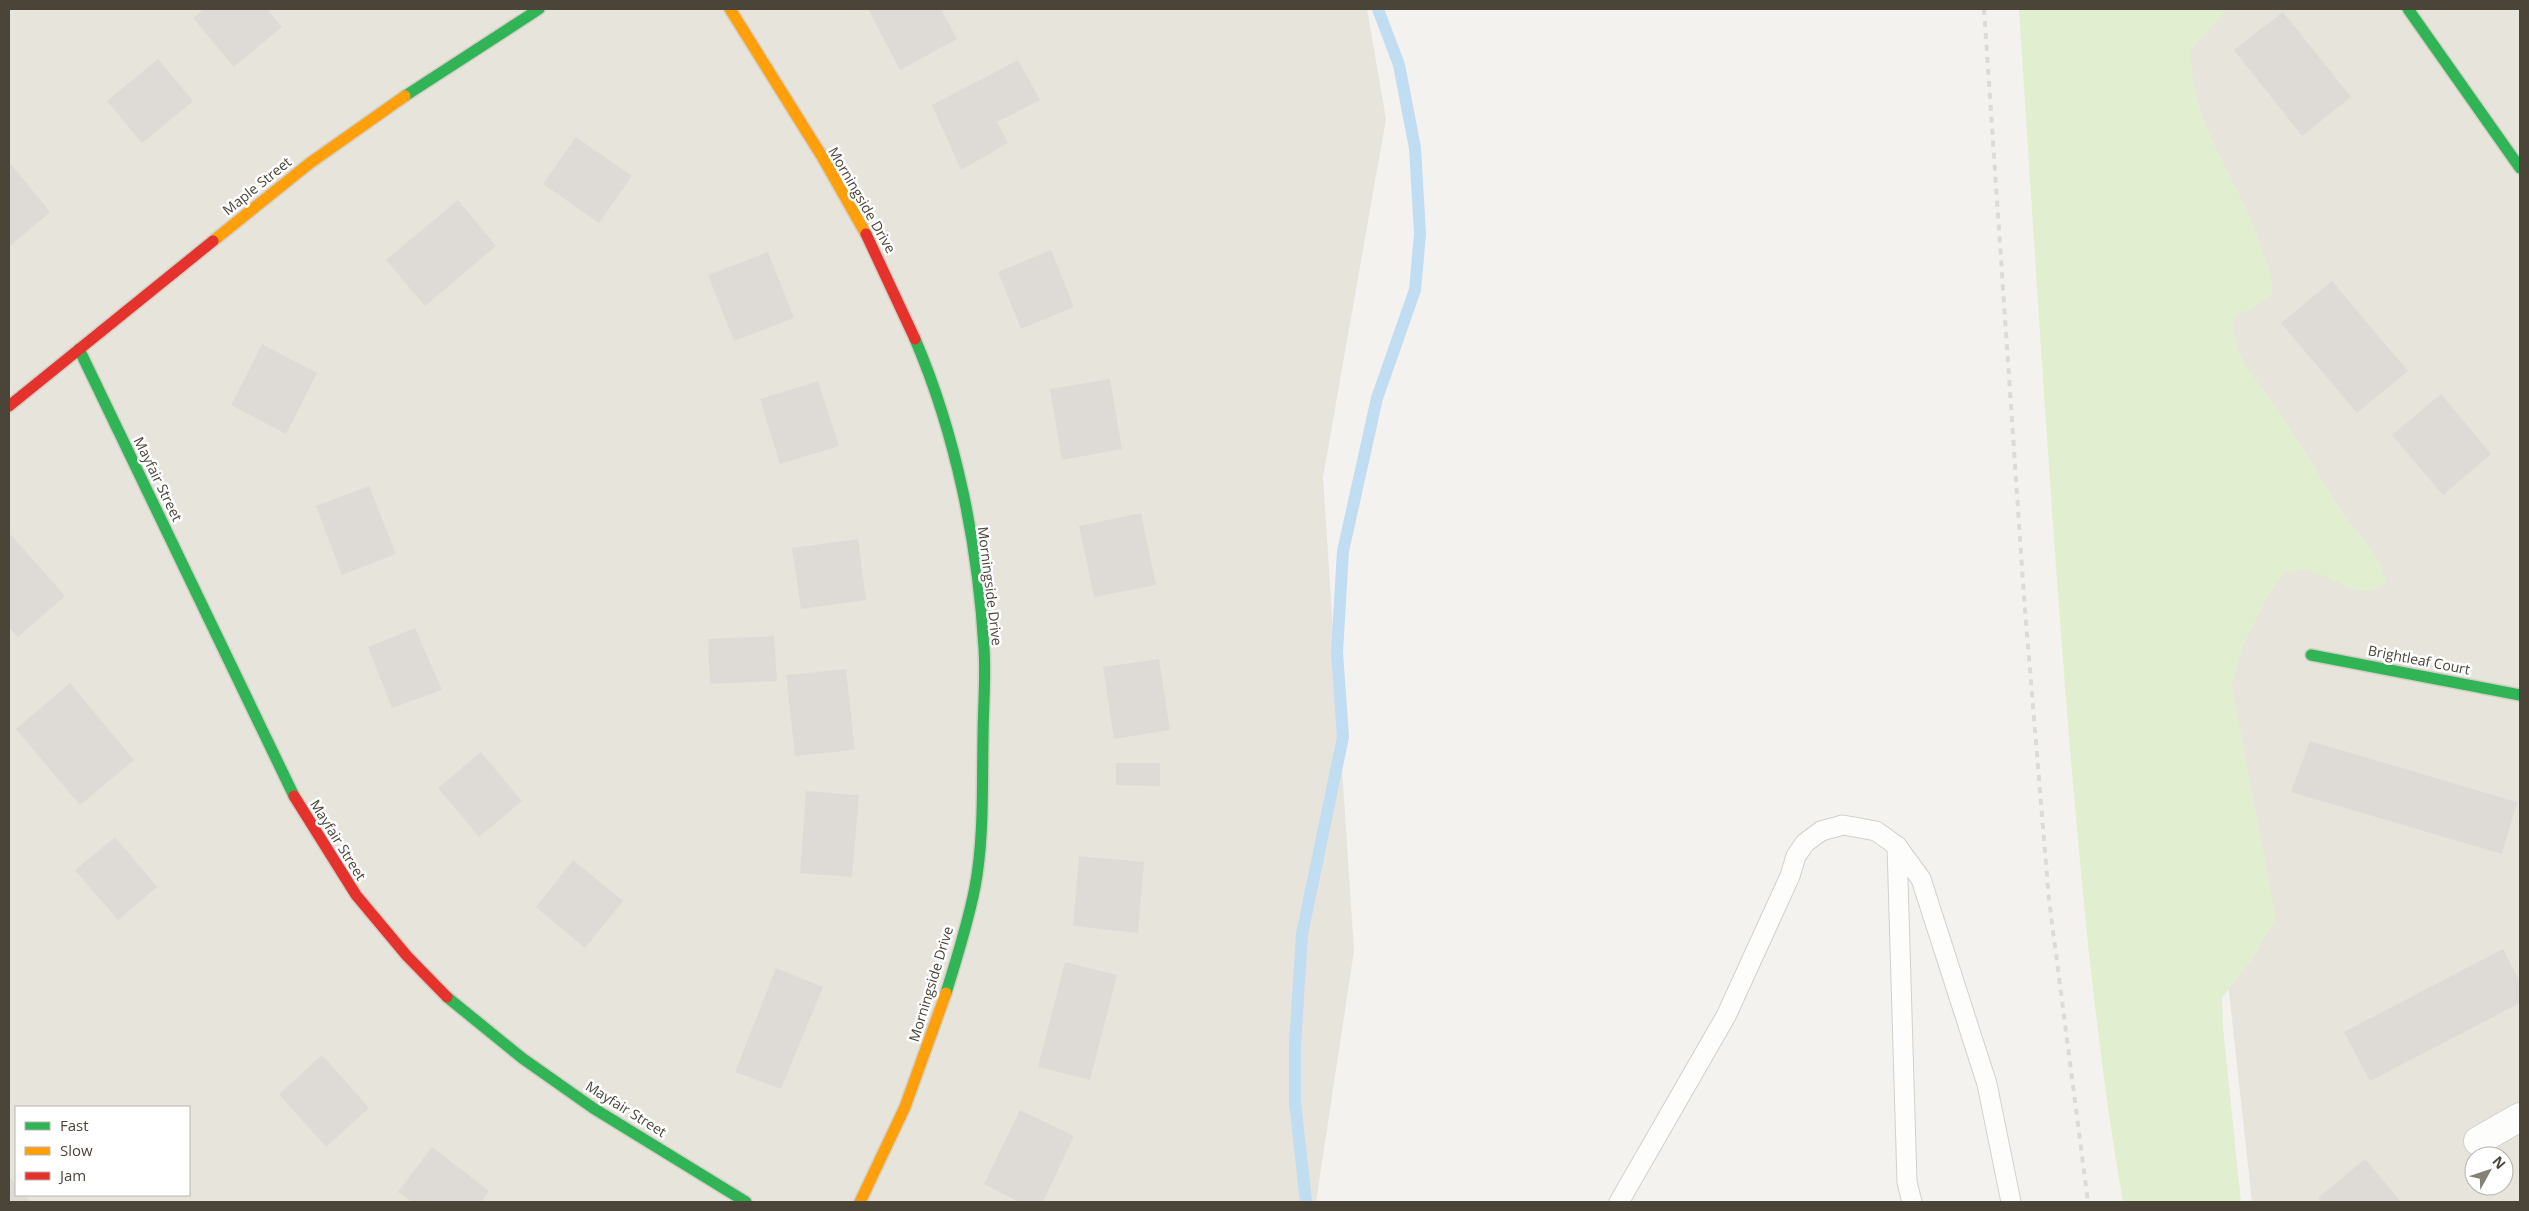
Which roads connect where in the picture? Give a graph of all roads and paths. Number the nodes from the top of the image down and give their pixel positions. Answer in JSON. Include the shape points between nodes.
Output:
{"nodes":[{"id":1,"x":539,"y":9,"type":"edge"},
{"id":2,"x":730,"y":9,"type":"edge"},
{"id":3,"x":2408,"y":9,"type":"edge"},
{"id":4,"x":2518,"y":160,"type":"edge"},
{"id":5,"x":79,"y":349,"type":"junction"},
{"id":6,"x":9,"y":406,"type":"edge"},
{"id":7,"x":2311,"y":655,"type":"dead end"},
{"id":8,"x":2520,"y":695,"type":"edge"},
{"id":9,"x":1897,"y":846,"type":"junction"},
{"id":10,"x":2520,"y":1117,"type":"edge"},
{"id":11,"x":2478,"y":1141,"type":"dead end"},
{"id":12,"x":746,"y":1202,"type":"edge"},
{"id":13,"x":860,"y":1202,"type":"edge"},
{"id":14,"x":1619,"y":1202,"type":"edge"},
{"id":15,"x":1912,"y":1202,"type":"edge"},
{"id":16,"x":2011,"y":1202,"type":"edge"}],
"edges":[{"from":1,"to":5,"type":"street","name":"Maple Street","via":[[422,84],[310,163]]},
{"from":2,"to":13,"type":"street","name":"Morningside Drive","via":[[838,183],[907,316],[955,464],[973,554],[982,630],[983,778],[975,884],[953,971],[924,1060],[880,1167]]},
{"from":3,"to":4,"type":"street"},
{"from":5,"to":6,"type":"street","name":"Maple Street"},
{"from":5,"to":12,"type":"street","name":"Mayfair Street","via":[[300,809],[356,895],[407,956],[454,1004],[522,1058],[594,1108]]},
{"from":7,"to":8,"type":"street","name":"Brightleaf Court"},
{"from":9,"to":14,"type":"lane","via":[[1876,831],[1844,825],[1820,831],[1805,843],[1796,856],[1790,876],[1726,1016]]},
{"from":9,"to":15,"type":"lane","via":[[1907,1182]]},
{"from":9,"to":16,"type":"lane","via":[[1921,879],[1987,1084]]},
{"from":10,"to":11,"type":"street"}]}
